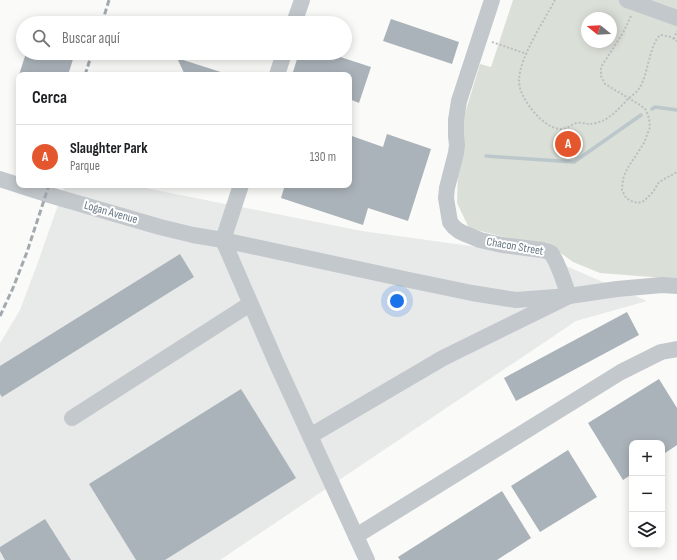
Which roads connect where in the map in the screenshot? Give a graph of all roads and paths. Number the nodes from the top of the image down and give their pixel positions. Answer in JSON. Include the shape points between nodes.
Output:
{"nodes":[{"id":1,"x":302,"y":0,"type":"edge"},
{"id":2,"x":492,"y":0,"type":"edge"},
{"id":3,"x":555,"y":0,"type":"edge"},
{"id":4,"x":631,"y":2,"type":"edge"},
{"id":5,"x":296,"y":16,"type":"edge"},
{"id":6,"x":677,"y":18,"type":"edge"},
{"id":7,"x":677,"y":30,"type":"edge"},
{"id":8,"x":674,"y":39,"type":"junction"},
{"id":9,"x":677,"y":40,"type":"edge"},
{"id":10,"x":489,"y":41,"type":"dead end"},
{"id":11,"x":526,"y":54,"type":"junction"},
{"id":12,"x":282,"y":60,"type":"edge"},
{"id":13,"x":278,"y":72,"type":"edge"},
{"id":14,"x":629,"y":98,"type":"junction"},
{"id":15,"x":677,"y":172,"type":"edge"},
{"id":16,"x":0,"y":179,"type":"edge"},
{"id":17,"x":16,"y":184,"type":"edge"},
{"id":18,"x":28,"y":188,"type":"edge"},
{"id":19,"x":240,"y":188,"type":"edge"},
{"id":20,"x":223,"y":240,"type":"junction"},
{"id":21,"x":677,"y":286,"type":"edge"},
{"id":22,"x":569,"y":296,"type":"junction"},
{"id":23,"x":250,"y":304,"type":"junction"},
{"id":24,"x":677,"y":349,"type":"edge"},
{"id":25,"x":72,"y":418,"type":"dead end"},
{"id":26,"x":310,"y":436,"type":"junction"},
{"id":27,"x":356,"y":536,"type":"junction"},
{"id":28,"x":367,"y":560,"type":"edge"}],
"edges":[{"from":1,"to":5,"type":"street"},
{"from":2,"to":22,"type":"street","name":"Chacon Street","via":[[459,102],[456,153],[446,198],[450,222],[459,231],[480,240],[547,251],[557,265]]},
{"from":3,"to":11,"type":"path"},
{"from":4,"to":6,"type":"street"},
{"from":4,"to":14,"type":"path","via":[[623,33],[601,67],[601,76],[605,84]]},
{"from":7,"to":8,"type":"path"},
{"from":8,"to":9,"type":"path"},
{"from":8,"to":14,"type":"path","via":[[661,35],[657,37],[640,87]]},
{"from":10,"to":11,"type":"path"},
{"from":11,"to":14,"type":"path","via":[[519,81],[521,91],[532,111],[554,128],[564,129],[579,122],[590,124],[600,121],[616,112]]},
{"from":12,"to":13,"type":"street"},
{"from":14,"to":15,"type":"path","via":[[646,110],[650,127],[644,143],[623,179],[622,190],[626,198],[638,203],[644,200],[660,182]]},
{"from":16,"to":17,"type":"street","name":"Logan Avenue"},
{"from":18,"to":20,"type":"street","name":"Logan Avenue","via":[[160,227]]},
{"from":19,"to":20,"type":"street"},
{"from":20,"to":22,"type":"street","name":"Logan Avenue","via":[[502,298],[516,300]]},
{"from":20,"to":23,"type":"street"},
{"from":21,"to":22,"type":"street","via":[[617,289]]},
{"from":22,"to":26,"type":"street","via":[[443,358]]},
{"from":23,"to":25,"type":"street"},
{"from":23,"to":26,"type":"street"},
{"from":24,"to":27,"type":"street","via":[[661,352],[621,372]]},
{"from":26,"to":27,"type":"street"},
{"from":27,"to":28,"type":"street"}]}
